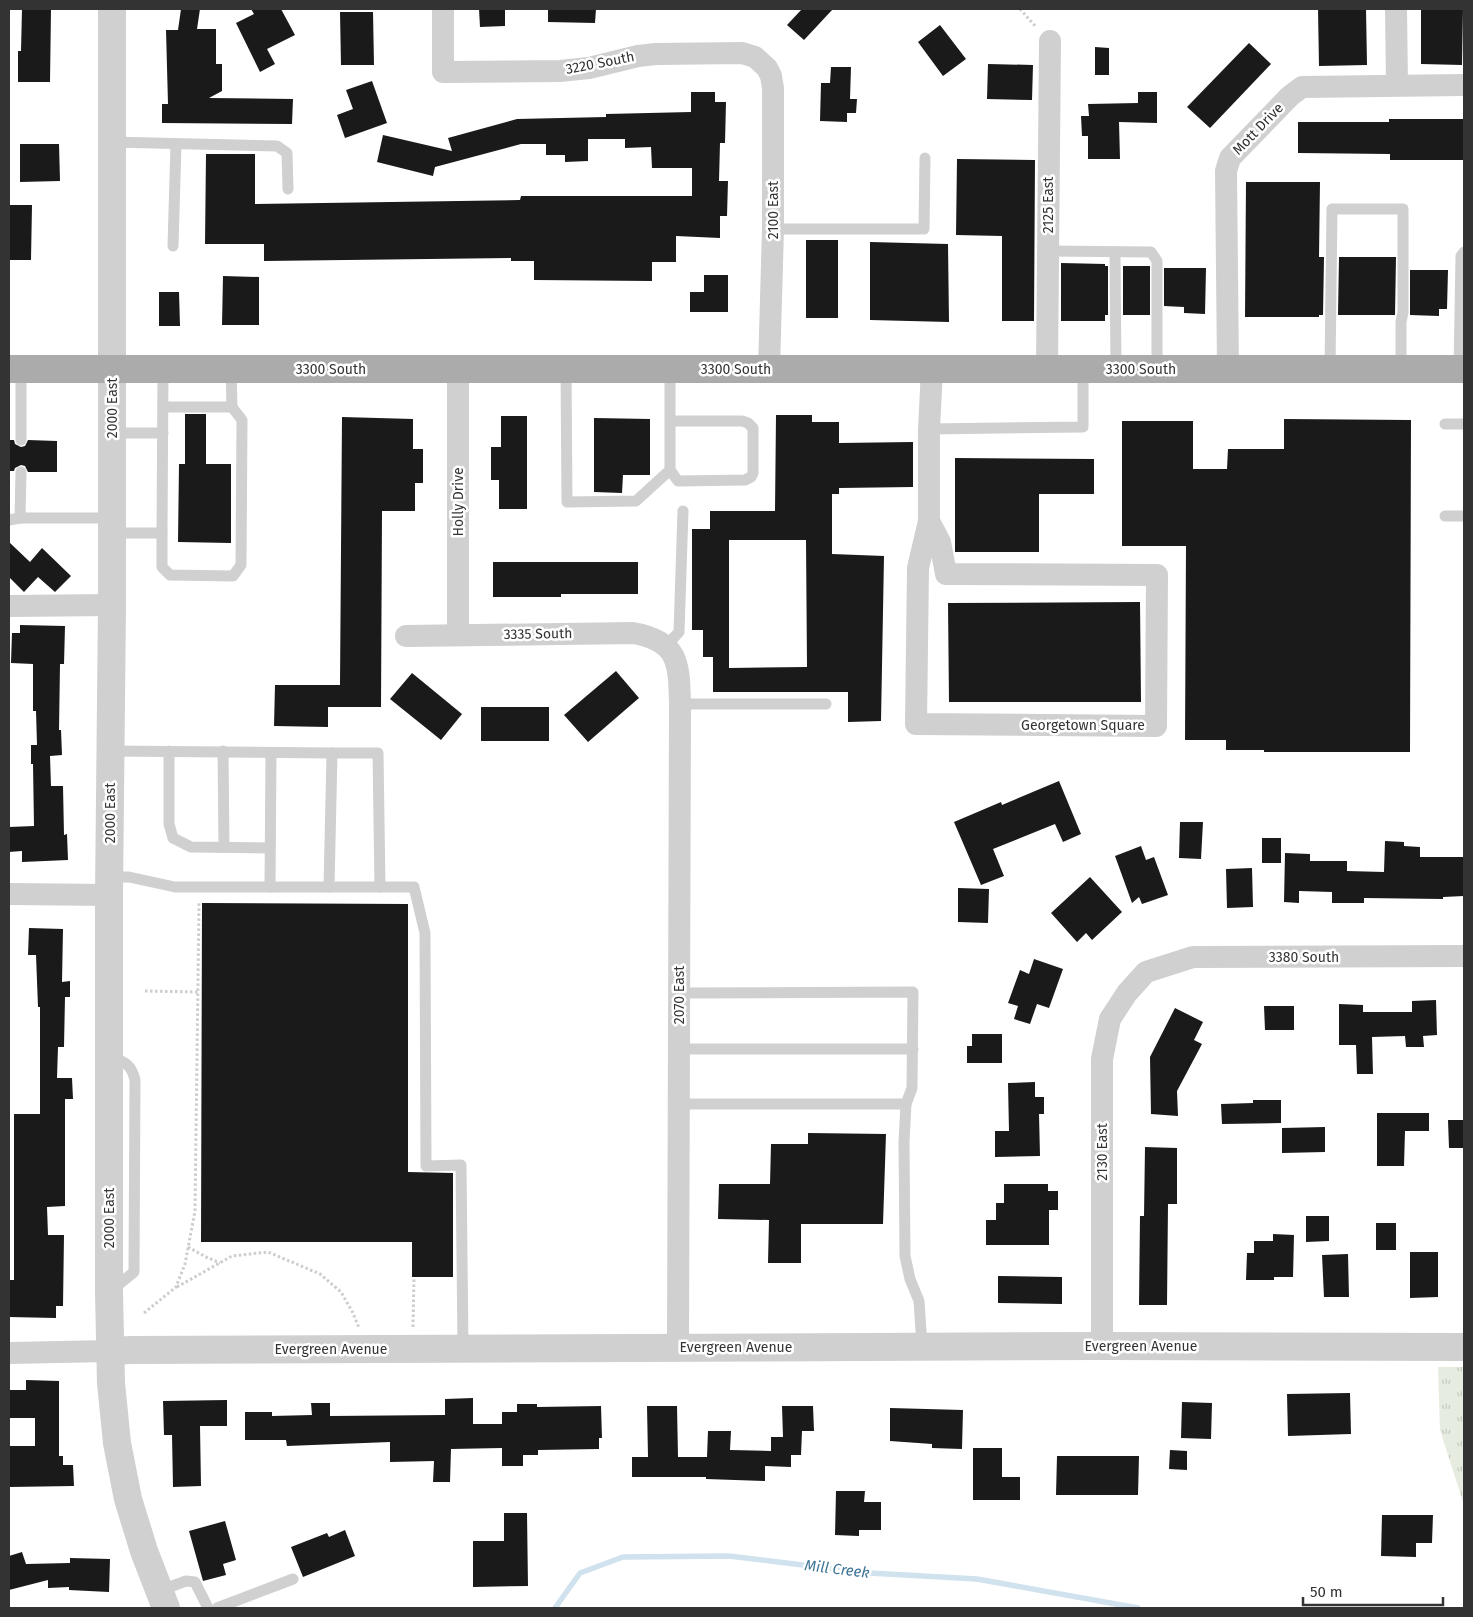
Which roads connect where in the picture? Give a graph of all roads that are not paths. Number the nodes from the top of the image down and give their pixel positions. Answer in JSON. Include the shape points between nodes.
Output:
{"nodes":[{"id":1,"x":112,"y":9,"type":"edge"},
{"id":2,"x":443,"y":9,"type":"edge"},
{"id":3,"x":1396,"y":9,"type":"edge"},
{"id":4,"x":1050,"y":41,"type":"dead end"},
{"id":5,"x":755,"y":57,"type":"joint"},
{"id":6,"x":1397,"y":85,"type":"junction"},
{"id":7,"x":1464,"y":85,"type":"edge"},
{"id":8,"x":112,"y":142,"type":"junction"},
{"id":9,"x":176,"y":144,"type":"junction"},
{"id":10,"x":925,"y":158,"type":"dead end"},
{"id":11,"x":288,"y":189,"type":"dead end"},
{"id":12,"x":773,"y":229,"type":"junction"},
{"id":13,"x":173,"y":246,"type":"dead end"},
{"id":14,"x":1048,"y":251,"type":"junction"},
{"id":15,"x":1115,"y":252,"type":"junction"},
{"id":16,"x":1464,"y":252,"type":"edge"},
{"id":17,"x":15,"y":369,"type":"edge"},
{"id":18,"x":932,"y":369,"type":"junction"},
{"id":19,"x":1047,"y":369,"type":"junction"},
{"id":20,"x":1083,"y":369,"type":"junction"},
{"id":21,"x":1116,"y":369,"type":"junction"},
{"id":22,"x":1158,"y":369,"type":"junction"},
{"id":23,"x":1228,"y":369,"type":"junction"},
{"id":24,"x":1330,"y":369,"type":"junction"},
{"id":25,"x":1401,"y":369,"type":"junction"},
{"id":26,"x":1462,"y":369,"type":"edge"},
{"id":27,"x":112,"y":370,"type":"junction"},
{"id":28,"x":163,"y":370,"type":"junction"},
{"id":29,"x":231,"y":370,"type":"junction"},
{"id":30,"x":458,"y":370,"type":"junction"},
{"id":31,"x":566,"y":370,"type":"junction"},
{"id":32,"x":670,"y":370,"type":"junction"},
{"id":33,"x":769,"y":370,"type":"junction"},
{"id":34,"x":163,"y":406,"type":"junction"},
{"id":35,"x":232,"y":406,"type":"junction"},
{"id":36,"x":670,"y":422,"type":"junction"},
{"id":37,"x":1445,"y":424,"type":"dead end"},
{"id":38,"x":1464,"y":424,"type":"edge"},
{"id":39,"x":929,"y":429,"type":"junction"},
{"id":40,"x":112,"y":433,"type":"junction"},
{"id":41,"x":163,"y":433,"type":"junction"},
{"id":42,"x":21,"y":440,"type":"dead end"},
{"id":43,"x":670,"y":470,"type":"junction"},
{"id":44,"x":21,"y":472,"type":"dead end"},
{"id":45,"x":683,"y":511,"type":"dead end"},
{"id":46,"x":1445,"y":516,"type":"dead end"},
{"id":47,"x":1464,"y":516,"type":"edge"},
{"id":48,"x":14,"y":519,"type":"edge"},
{"id":49,"x":929,"y":521,"type":"junction"},
{"id":50,"x":112,"y":526,"type":"junction"},
{"id":51,"x":162,"y":533,"type":"junction"},
{"id":52,"x":112,"y":605,"type":"junction"},
{"id":53,"x":9,"y":606,"type":"edge"},
{"id":54,"x":458,"y":635,"type":"junction"},
{"id":55,"x":406,"y":636,"type":"dead end"},
{"id":56,"x":666,"y":646,"type":"junction"},
{"id":57,"x":680,"y":704,"type":"junction"},
{"id":58,"x":826,"y":704,"type":"dead end"},
{"id":59,"x":110,"y":751,"type":"junction"},
{"id":60,"x":169,"y":751,"type":"junction"},
{"id":61,"x":223,"y":751,"type":"junction"},
{"id":62,"x":271,"y":753,"type":"junction"},
{"id":63,"x":332,"y":753,"type":"junction"},
{"id":64,"x":224,"y":847,"type":"junction"},
{"id":65,"x":270,"y":848,"type":"junction"},
{"id":66,"x":109,"y":886,"type":"junction"},
{"id":67,"x":270,"y":887,"type":"junction"},
{"id":68,"x":329,"y":887,"type":"junction"},
{"id":69,"x":380,"y":887,"type":"junction"},
{"id":70,"x":9,"y":894,"type":"edge"},
{"id":71,"x":1464,"y":956,"type":"edge"},
{"id":72,"x":1146,"y":972,"type":"joint"},
{"id":73,"x":678,"y":993,"type":"junction"},
{"id":74,"x":678,"y":1049,"type":"junction"},
{"id":75,"x":912,"y":1049,"type":"junction"},
{"id":76,"x":678,"y":1104,"type":"junction"},
{"id":77,"x":906,"y":1104,"type":"junction"},
{"id":78,"x":922,"y":1346,"type":"junction"},
{"id":79,"x":1102,"y":1346,"type":"junction"},
{"id":80,"x":678,"y":1347,"type":"junction"},
{"id":81,"x":1464,"y":1347,"type":"edge"},
{"id":82,"x":463,"y":1348,"type":"junction"},
{"id":83,"x":110,"y":1351,"type":"junction"},
{"id":84,"x":9,"y":1353,"type":"edge"},
{"id":85,"x":293,"y":1579,"type":"dead end"},
{"id":86,"x":162,"y":1600,"type":"edge"},
{"id":87,"x":208,"y":1608,"type":"edge"},
{"id":88,"x":217,"y":1608,"type":"edge"}],
"edges":[{"from":1,"to":8,"type":"street","name":"2000 East"},
{"from":2,"to":5,"type":"street","name":"3220 South","via":[[443,72],[560,71],[672,53],[742,53]]},
{"from":3,"to":6,"type":"street"},
{"from":4,"to":14,"type":"street","name":"2125 East"},
{"from":5,"to":12,"type":"street","name":"2100 East","via":[[771,76]]},
{"from":6,"to":7,"type":"street","name":"Mott Drive"},
{"from":6,"to":23,"type":"street","name":"Mott Drive","via":[[1302,87],[1230,158],[1226,171]]},
{"from":8,"to":9,"type":"lane"},
{"from":8,"to":27,"type":"street","name":"2000 East"},
{"from":9,"to":11,"type":"lane","via":[[277,146],[287,153]]},
{"from":9,"to":13,"type":"lane"},
{"from":10,"to":12,"type":"lane","via":[[924,229]]},
{"from":12,"to":33,"type":"street","name":"2100 East"},
{"from":14,"to":15,"type":"lane"},
{"from":14,"to":19,"type":"street","name":"2125 East"},
{"from":15,"to":21,"type":"lane"},
{"from":15,"to":22,"type":"lane","via":[[1151,252],[1157,260]]},
{"from":16,"to":26,"type":"lane","via":[[1461,256]]},
{"from":17,"to":27,"type":"main road","name":"3300 South"},
{"from":17,"to":42,"type":"lane"},
{"from":18,"to":19,"type":"main road","name":"3300 South"},
{"from":18,"to":33,"type":"main road","name":"3300 South"},
{"from":18,"to":39,"type":"street","name":"Georgetown Square"},
{"from":19,"to":20,"type":"main road","name":"3300 South"},
{"from":20,"to":21,"type":"main road","name":"3300 South"},
{"from":20,"to":39,"type":"lane","via":[[1083,427]]},
{"from":21,"to":22,"type":"main road","name":"3300 South"},
{"from":22,"to":23,"type":"main road","name":"3300 South"},
{"from":23,"to":24,"type":"main road","name":"3300 South"},
{"from":24,"to":25,"type":"main road","name":"3300 South"},
{"from":24,"to":25,"type":"lane","via":[[1332,210],[1403,209]]},
{"from":25,"to":26,"type":"main road","name":"3300 South"},
{"from":27,"to":28,"type":"main road","name":"3300 South"},
{"from":27,"to":40,"type":"street","name":"2000 East"},
{"from":28,"to":29,"type":"main road","name":"3300 South"},
{"from":28,"to":34,"type":"lane"},
{"from":29,"to":30,"type":"main road","name":"3300 South"},
{"from":29,"to":35,"type":"lane"},
{"from":30,"to":31,"type":"main road","name":"3300 South"},
{"from":30,"to":54,"type":"street","name":"Holly Drive"},
{"from":31,"to":32,"type":"main road","name":"3300 South"},
{"from":31,"to":43,"type":"lane","via":[[567,502],[636,501]]},
{"from":32,"to":33,"type":"main road","name":"3300 South"},
{"from":32,"to":36,"type":"lane"},
{"from":34,"to":35,"type":"lane"},
{"from":34,"to":41,"type":"lane"},
{"from":35,"to":51,"type":"lane","via":[[242,420],[241,565],[233,576],[170,575],[162,567]]},
{"from":36,"to":43,"type":"lane"},
{"from":36,"to":43,"type":"lane","via":[[748,423],[753,428],[753,473],[745,480],[678,481]]},
{"from":37,"to":38,"type":"lane"},
{"from":39,"to":49,"type":"street","name":"Georgetown Square"},
{"from":40,"to":41,"type":"lane"},
{"from":40,"to":50,"type":"street","name":"2000 East"},
{"from":41,"to":51,"type":"lane"},
{"from":44,"to":48,"type":"lane"},
{"from":45,"to":56,"type":"lane","via":[[679,632]]},
{"from":46,"to":47,"type":"lane"},
{"from":48,"to":50,"type":"lane"},
{"from":49,"to":49,"type":"street","name":"Georgetown Square","via":[[918,568],[916,724],[1156,726],[1157,575],[946,574],[940,542]]},
{"from":50,"to":51,"type":"lane"},
{"from":50,"to":52,"type":"street","name":"2000 East"},
{"from":52,"to":53,"type":"street"},
{"from":52,"to":59,"type":"street","name":"2000 East"},
{"from":54,"to":55,"type":"street","name":"3335 South"},
{"from":54,"to":56,"type":"street","name":"3335 South","via":[[632,633],[650,636]]},
{"from":56,"to":57,"type":"street","name":"2070 East","via":[[674,658],[679,676]]},
{"from":57,"to":58,"type":"lane"},
{"from":57,"to":73,"type":"street","name":"2070 East"},
{"from":59,"to":60,"type":"lane"},
{"from":59,"to":66,"type":"street","name":"2000 East"},
{"from":60,"to":61,"type":"lane"},
{"from":60,"to":64,"type":"lane","via":[[169,824],[173,838],[191,847]]},
{"from":61,"to":62,"type":"lane"},
{"from":61,"to":64,"type":"lane"},
{"from":62,"to":63,"type":"lane"},
{"from":62,"to":65,"type":"lane"},
{"from":63,"to":68,"type":"lane"},
{"from":63,"to":69,"type":"lane","via":[[378,753]]},
{"from":64,"to":65,"type":"lane"},
{"from":65,"to":67,"type":"lane"},
{"from":66,"to":67,"type":"lane","via":[[129,877],[175,887]]},
{"from":66,"to":70,"type":"street"},
{"from":66,"to":83,"type":"street","name":"2000 East"},
{"from":67,"to":68,"type":"lane"},
{"from":68,"to":69,"type":"lane"},
{"from":69,"to":82,"type":"lane","via":[[414,887],[426,933],[426,1166],[462,1165]]},
{"from":71,"to":72,"type":"street","name":"3380 South","via":[[1192,957]]},
{"from":72,"to":79,"type":"street","name":"2130 East","via":[[1110,1019],[1102,1058]]},
{"from":73,"to":74,"type":"street","name":"2070 East"},
{"from":73,"to":75,"type":"lane","via":[[912,992]]},
{"from":74,"to":75,"type":"lane"},
{"from":74,"to":76,"type":"street","name":"2070 East"},
{"from":75,"to":77,"type":"lane","via":[[912,1088]]},
{"from":76,"to":77,"type":"lane"},
{"from":76,"to":80,"type":"street","name":"2070 East"},
{"from":77,"to":78,"type":"lane","via":[[905,1256],[919,1301]]},
{"from":78,"to":79,"type":"street","name":"Evergreen Avenue"},
{"from":78,"to":80,"type":"street","name":"Evergreen Avenue"},
{"from":79,"to":81,"type":"street","name":"Evergreen Avenue"},
{"from":80,"to":82,"type":"street","name":"Evergreen Avenue"},
{"from":82,"to":83,"type":"street","name":"Evergreen Avenue"},
{"from":83,"to":84,"type":"street","name":"Evergreen Avenue"},
{"from":83,"to":86,"type":"street","name":"2000 East","via":[[113,1412],[123,1473],[136,1526]]},
{"from":85,"to":88,"type":"lane"},
{"from":86,"to":87,"type":"lane","via":[[186,1581],[196,1582]]}]}
